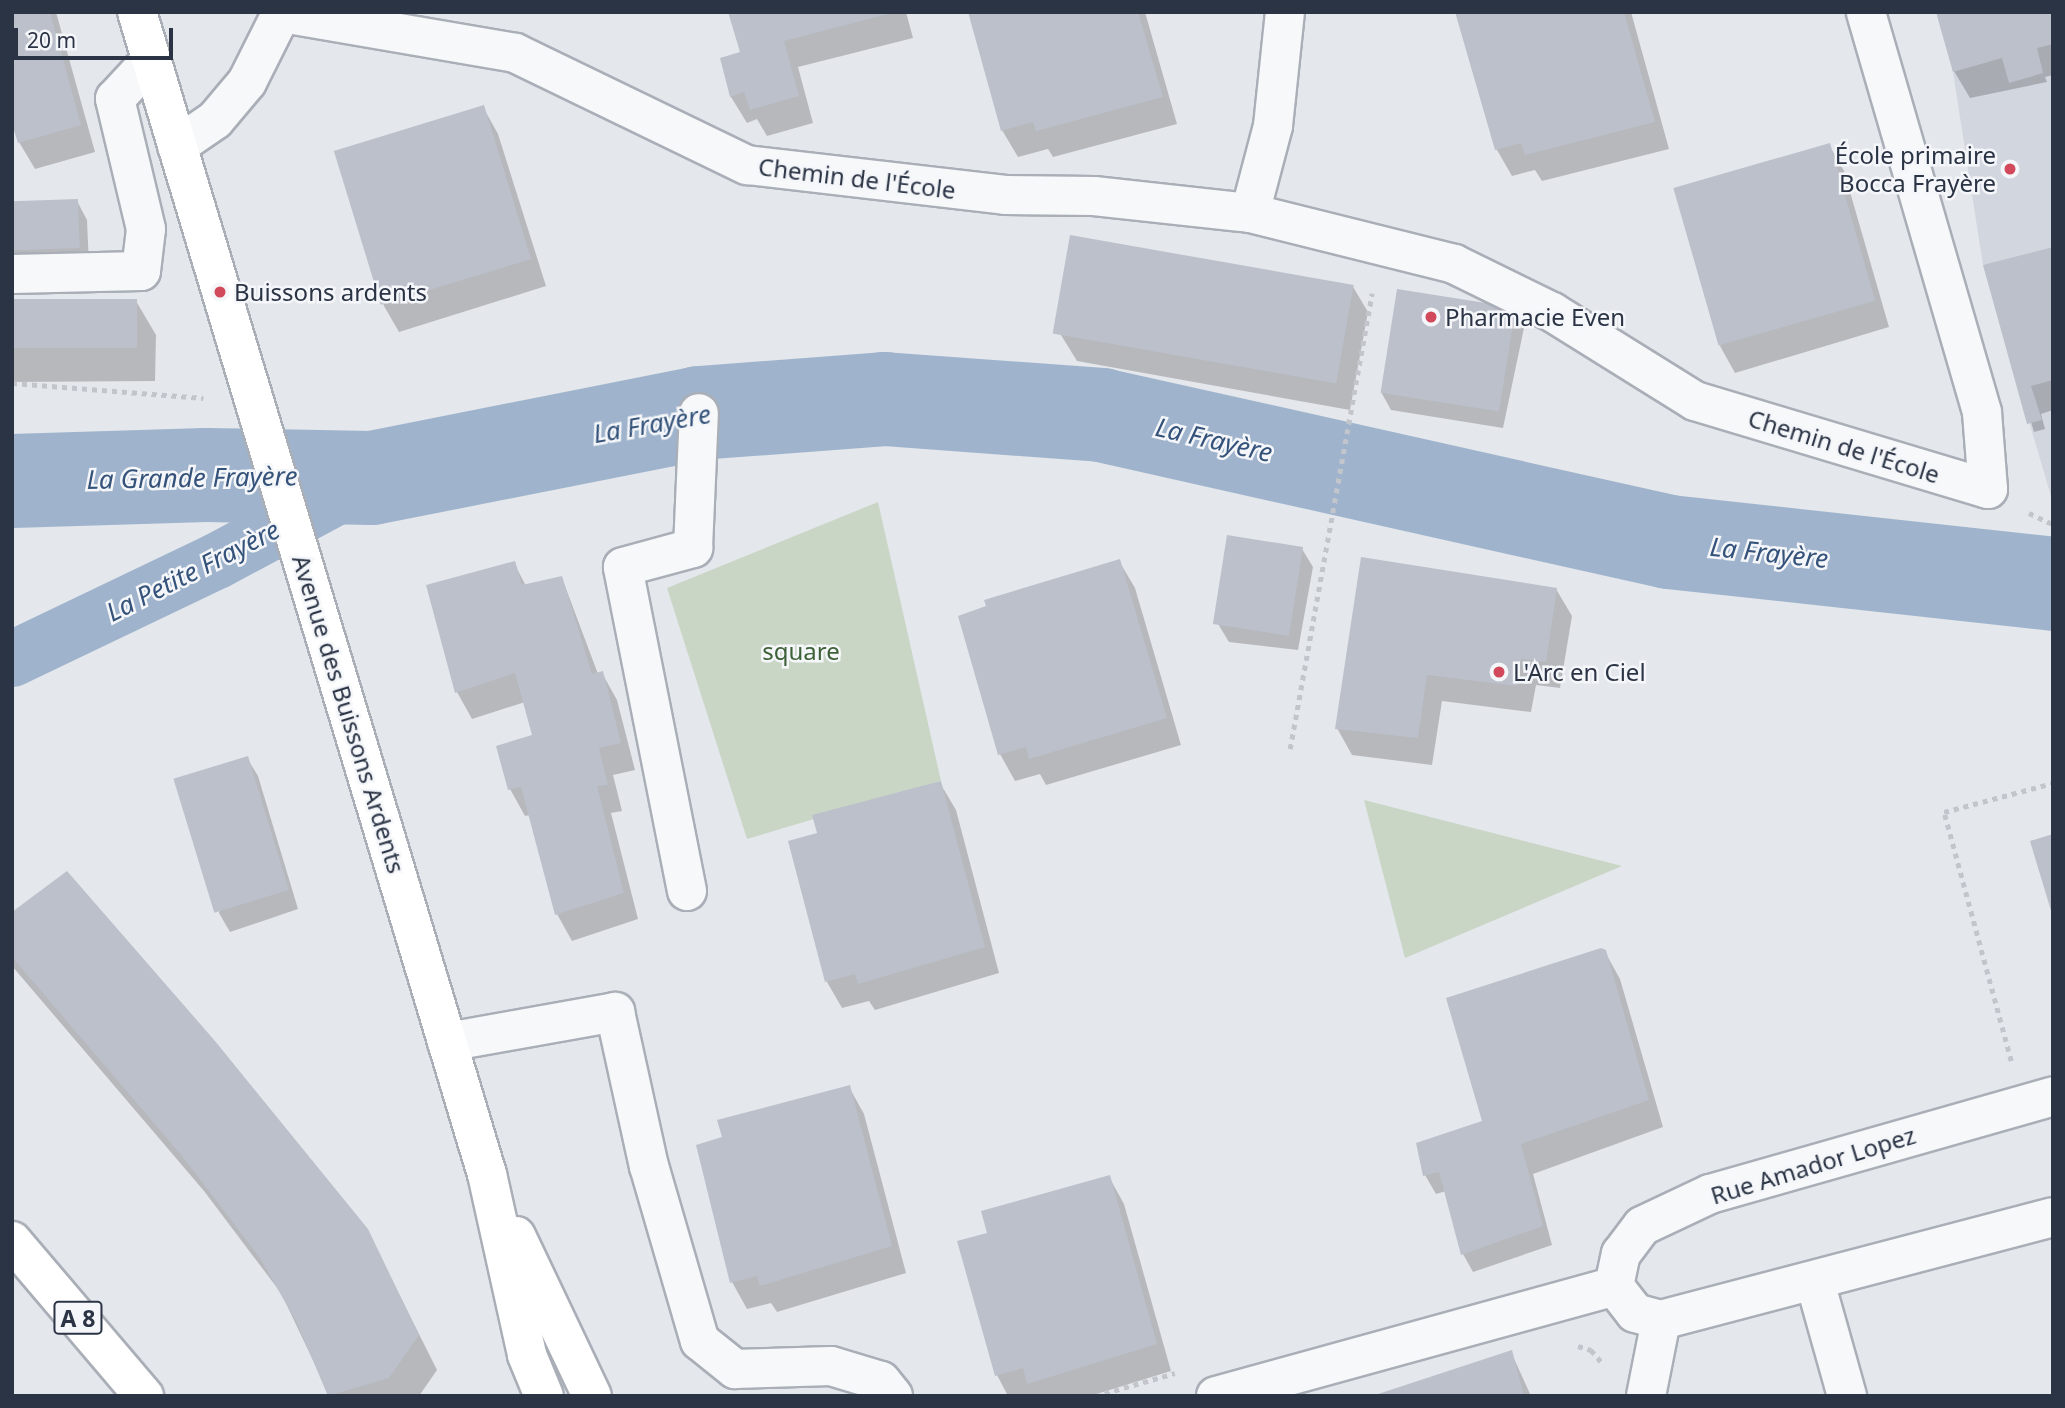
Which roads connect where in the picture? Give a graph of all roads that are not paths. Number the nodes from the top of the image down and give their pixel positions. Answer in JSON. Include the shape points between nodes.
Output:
{"nodes":[{"id":1,"x":137,"y":12,"type":"edge"},
{"id":2,"x":1285,"y":12,"type":"edge"},
{"id":3,"x":1866,"y":12,"type":"edge"},
{"id":4,"x":282,"y":13,"type":"edge"},
{"id":5,"x":151,"y":60,"type":"junction"},
{"id":6,"x":177,"y":146,"type":"junction"},
{"id":7,"x":1250,"y":213,"type":"junction"},
{"id":8,"x":12,"y":274,"type":"edge"},
{"id":9,"x":699,"y":413,"type":"dead end"},
{"id":10,"x":687,"y":891,"type":"dead end"},
{"id":11,"x":447,"y":1042,"type":"junction"},
{"id":12,"x":2053,"y":1096,"type":"edge"},
{"id":13,"x":487,"y":1174,"type":"junction"},
{"id":14,"x":2053,"y":1217,"type":"edge"},
{"id":15,"x":12,"y":1241,"type":"edge"},
{"id":16,"x":1815,"y":1282,"type":"junction"},
{"id":17,"x":1614,"y":1286,"type":"junction"},
{"id":18,"x":1661,"y":1321,"type":"junction"},
{"id":19,"x":144,"y":1396,"type":"edge"},
{"id":20,"x":544,"y":1396,"type":"edge"},
{"id":21,"x":592,"y":1396,"type":"edge"},
{"id":22,"x":893,"y":1396,"type":"edge"},
{"id":23,"x":1216,"y":1396,"type":"edge"},
{"id":24,"x":1646,"y":1396,"type":"edge"},
{"id":25,"x":1847,"y":1396,"type":"edge"}],
"edges":[{"from":1,"to":5,"type":"main road","name":"Avenue des Buissons Ardents"},
{"from":2,"to":7,"type":"street","via":[[1273,126]]},
{"from":3,"to":7,"type":"street","name":"Chemin de l'École","via":[[1982,412],[1988,489],[1695,401],[1552,312],[1454,264]]},
{"from":4,"to":6,"type":"street","name":"Chemin de l'École","via":[[247,82],[215,120]]},
{"from":4,"to":7,"type":"street","name":"Chemin de l'École","via":[[514,53],[747,165],[1005,195],[1094,196]]},
{"from":5,"to":6,"type":"main road","name":"Avenue des Buissons Ardents"},
{"from":5,"to":8,"type":"street","via":[[115,99],[146,229],[141,271]]},
{"from":6,"to":11,"type":"main road","name":"Avenue des Buissons Ardents"},
{"from":9,"to":10,"type":"street","via":[[693,548],[623,567]]},
{"from":11,"to":13,"type":"main road","name":"Avenue des Buissons Ardents"},
{"from":11,"to":22,"type":"street","via":[[615,1012],[649,1166],[700,1341],[735,1369],[831,1366],[881,1381]]},
{"from":12,"to":17,"type":"street","name":"Rue Amador Lopez","via":[[1710,1194],[1642,1226],[1621,1254]]},
{"from":13,"to":20,"type":"main road","name":"Avenue des Buissons Ardents","via":[[527,1355]]},
{"from":13,"to":21,"type":"main road","name":"Avenue des Buissons Ardents"},
{"from":14,"to":16,"type":"street"},
{"from":15,"to":19,"type":"main road","number":"A 8"},
{"from":16,"to":18,"type":"street"},
{"from":16,"to":25,"type":"street"},
{"from":17,"to":18,"type":"street","via":[[1635,1313]]},
{"from":17,"to":23,"type":"street"},
{"from":18,"to":24,"type":"street"}]}
